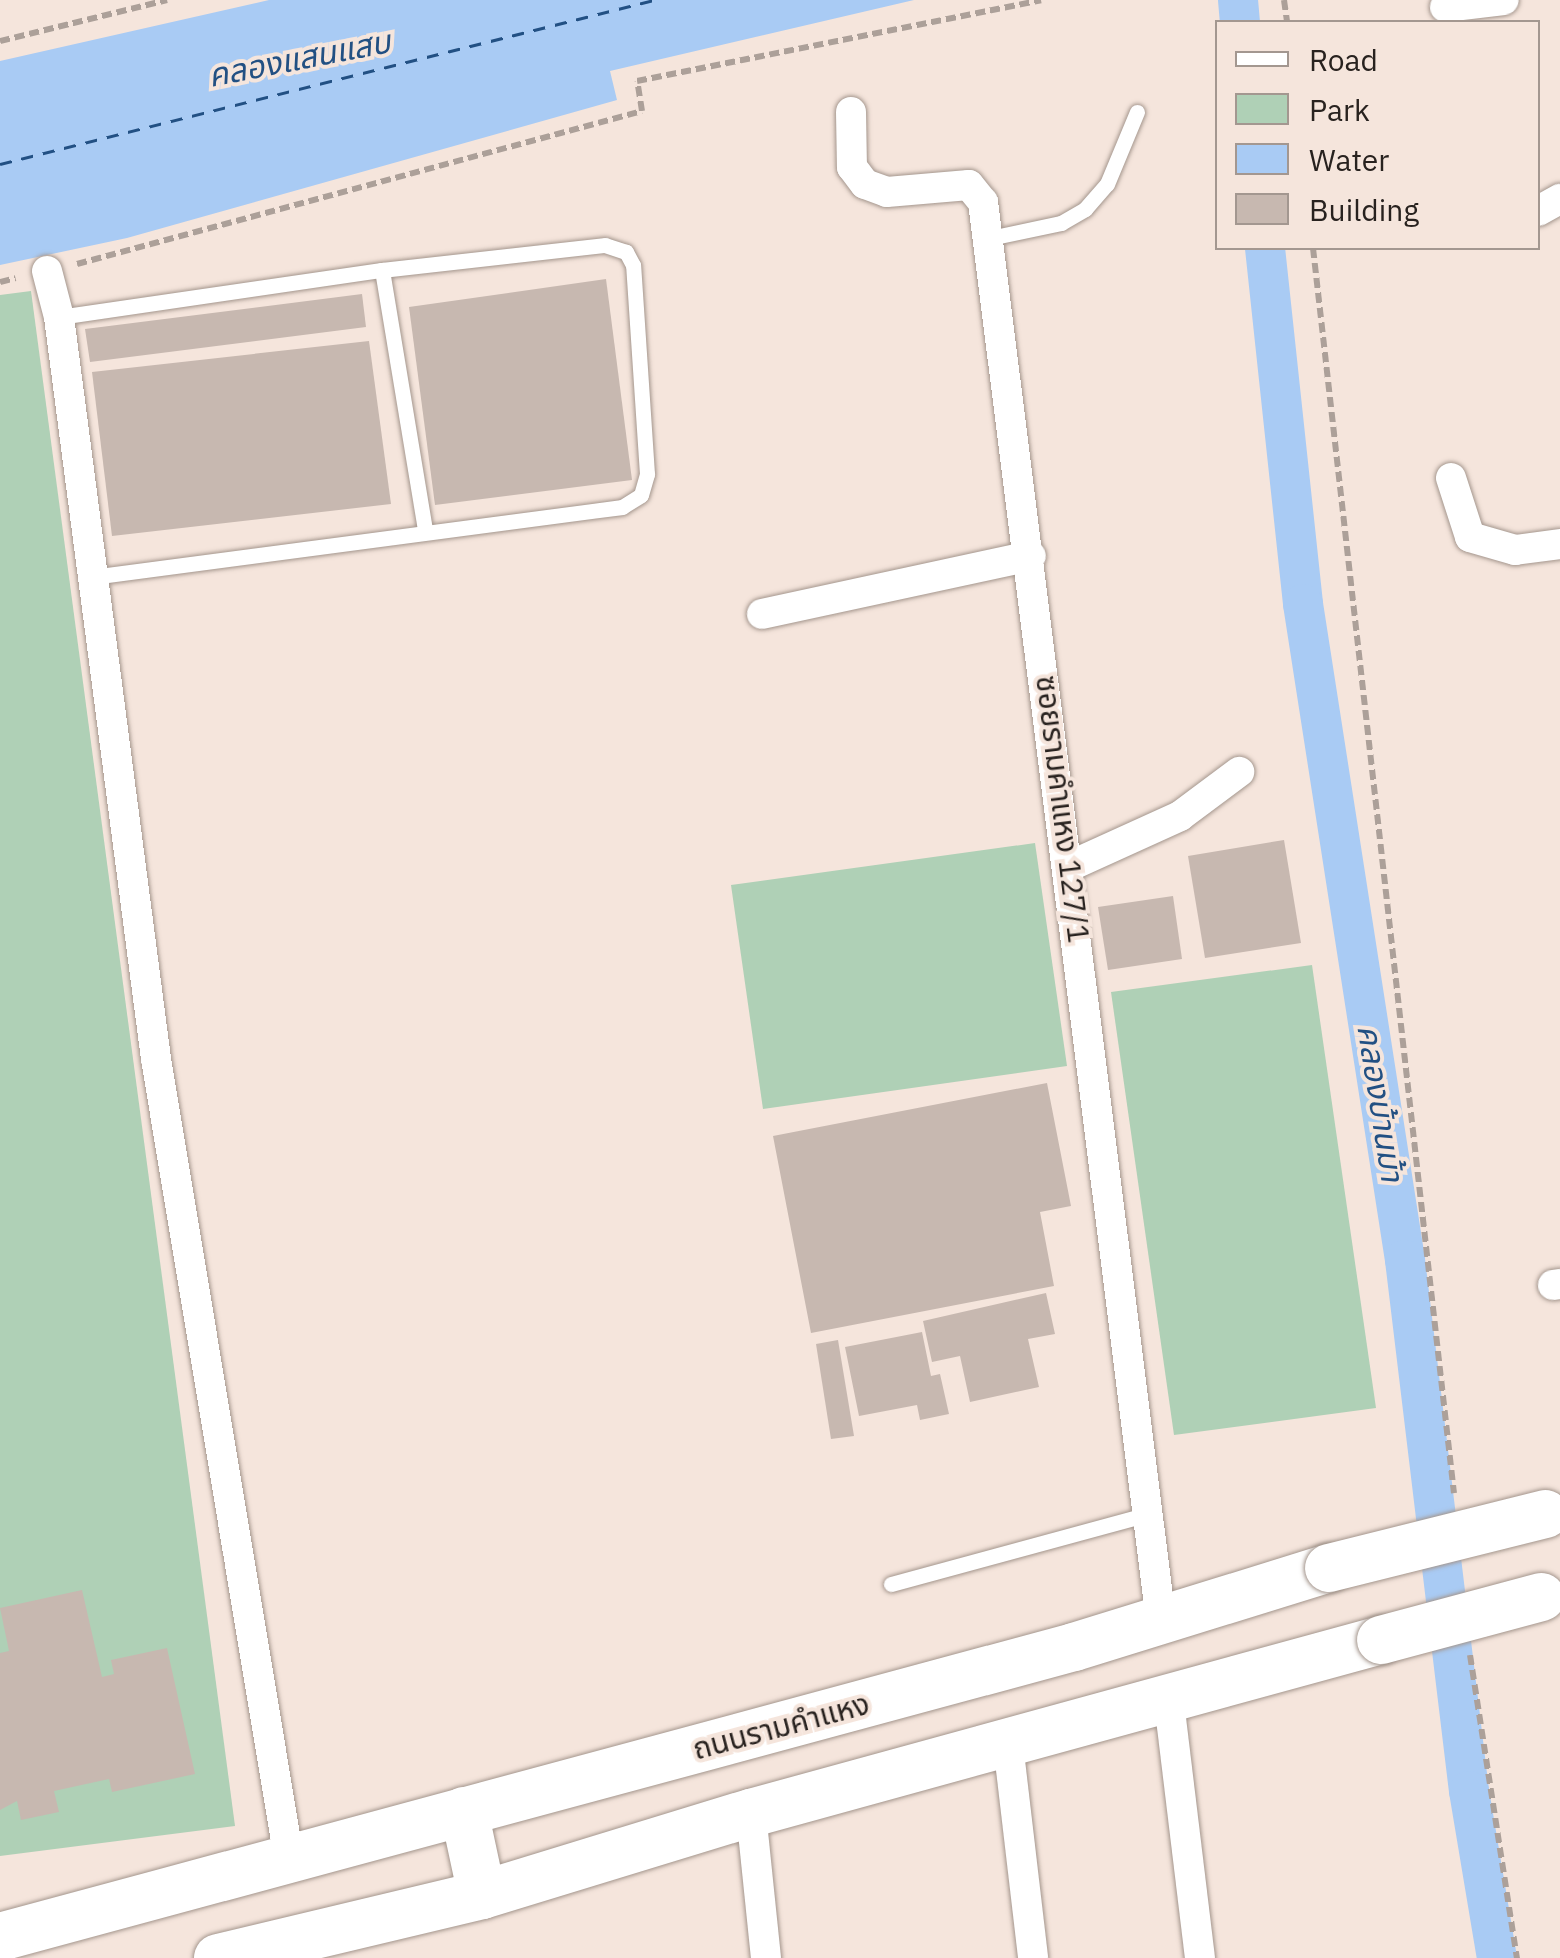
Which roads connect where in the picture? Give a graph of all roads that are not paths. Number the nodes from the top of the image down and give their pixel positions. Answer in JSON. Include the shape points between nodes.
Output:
{"nodes":[{"id":1,"x":1504,"y":0,"type":"edge"},
{"id":2,"x":1444,"y":7,"type":"dead end"},
{"id":3,"x":851,"y":112,"type":"dead end"},
{"id":4,"x":1137,"y":112,"type":"dead end"},
{"id":5,"x":990,"y":238,"type":"junction"},
{"id":6,"x":382,"y":270,"type":"junction"},
{"id":7,"x":47,"y":272,"type":"road end"},
{"id":8,"x":59,"y":317,"type":"junction"},
{"id":9,"x":1452,"y":478,"type":"dead end"},
{"id":10,"x":425,"y":531,"type":"junction"},
{"id":11,"x":1560,"y":544,"type":"edge"},
{"id":12,"x":1031,"y":556,"type":"junction"},
{"id":13,"x":92,"y":577,"type":"junction"},
{"id":14,"x":762,"y":614,"type":"dead end"},
{"id":15,"x":1239,"y":772,"type":"dead end"},
{"id":16,"x":1070,"y":866,"type":"junction"},
{"id":17,"x":1552,"y":1512,"type":"edge"},
{"id":18,"x":1149,"y":1514,"type":"junction"},
{"id":19,"x":890,"y":1584,"type":"dead end"},
{"id":20,"x":1550,"y":1595,"type":"edge"},
{"id":21,"x":1161,"y":1621,"type":"junction"},
{"id":22,"x":1170,"y":1702,"type":"junction"},
{"id":23,"x":1008,"y":1744,"type":"junction"},
{"id":24,"x":464,"y":1811,"type":"junction"},
{"id":25,"x":751,"y":1814,"type":"junction"},
{"id":26,"x":289,"y":1859,"type":"junction"},
{"id":27,"x":482,"y":1895,"type":"junction"},
{"id":28,"x":0,"y":1938,"type":"edge"},
{"id":29,"x":287,"y":1950,"type":"edge"},
{"id":30,"x":218,"y":1958,"type":"edge"},
{"id":31,"x":766,"y":1958,"type":"edge"},
{"id":32,"x":1034,"y":1958,"type":"edge"},
{"id":33,"x":1200,"y":1958,"type":"edge"}],
"edges":[{"from":1,"to":2,"type":"street"},
{"from":3,"to":5,"type":"street","name":"ซอยรามคำแหง 127/1","via":[[852,167],[864,184],[887,192],[969,186],[983,202]]},
{"from":4,"to":5,"type":"lane","via":[[1107,184],[1085,209],[1061,223]]},
{"from":5,"to":12,"type":"street","name":"ซอยรามคำแหง 127/1"},
{"from":6,"to":8,"type":"lane"},
{"from":6,"to":10,"type":"lane"},
{"from":6,"to":10,"type":"lane","via":[[605,245],[626,252],[633,265],[648,474],[640,495],[622,507]]},
{"from":7,"to":8,"type":"street"},
{"from":8,"to":13,"type":"street"},
{"from":9,"to":11,"type":"street","via":[[1470,537],[1515,550]]},
{"from":10,"to":13,"type":"lane"},
{"from":12,"to":14,"type":"street"},
{"from":12,"to":16,"type":"street","name":"ซอยรามคำแหง 127/1"},
{"from":13,"to":26,"type":"street","via":[[156,1059]]},
{"from":15,"to":16,"type":"street","via":[[1180,816]]},
{"from":16,"to":18,"type":"street","name":"ซอยรามคำแหง 127/1"},
{"from":17,"to":21,"type":"main road","name":"ถนนรามคำแหง","bridge":true,"via":[[1329,1568]]},
{"from":18,"to":19,"type":"lane"},
{"from":18,"to":21,"type":"street","name":"ซอยรามคำแหง 127/1"},
{"from":20,"to":22,"type":"main road","bridge":true},
{"from":21,"to":24,"type":"main road","name":"ถนนรามคำแหง"},
{"from":22,"to":23,"type":"main road"},
{"from":22,"to":33,"type":"street"},
{"from":23,"to":25,"type":"main road"},
{"from":23,"to":32,"type":"street"},
{"from":24,"to":26,"type":"main road","name":"ถนนรามคำแหง"},
{"from":24,"to":27,"type":"main road"},
{"from":25,"to":27,"type":"main road"},
{"from":25,"to":31,"type":"street"},
{"from":26,"to":28,"type":"main road","name":"ถนนรามคำแหง"},
{"from":27,"to":29,"type":"main road"},
{"from":29,"to":30,"type":"main road"}]}
